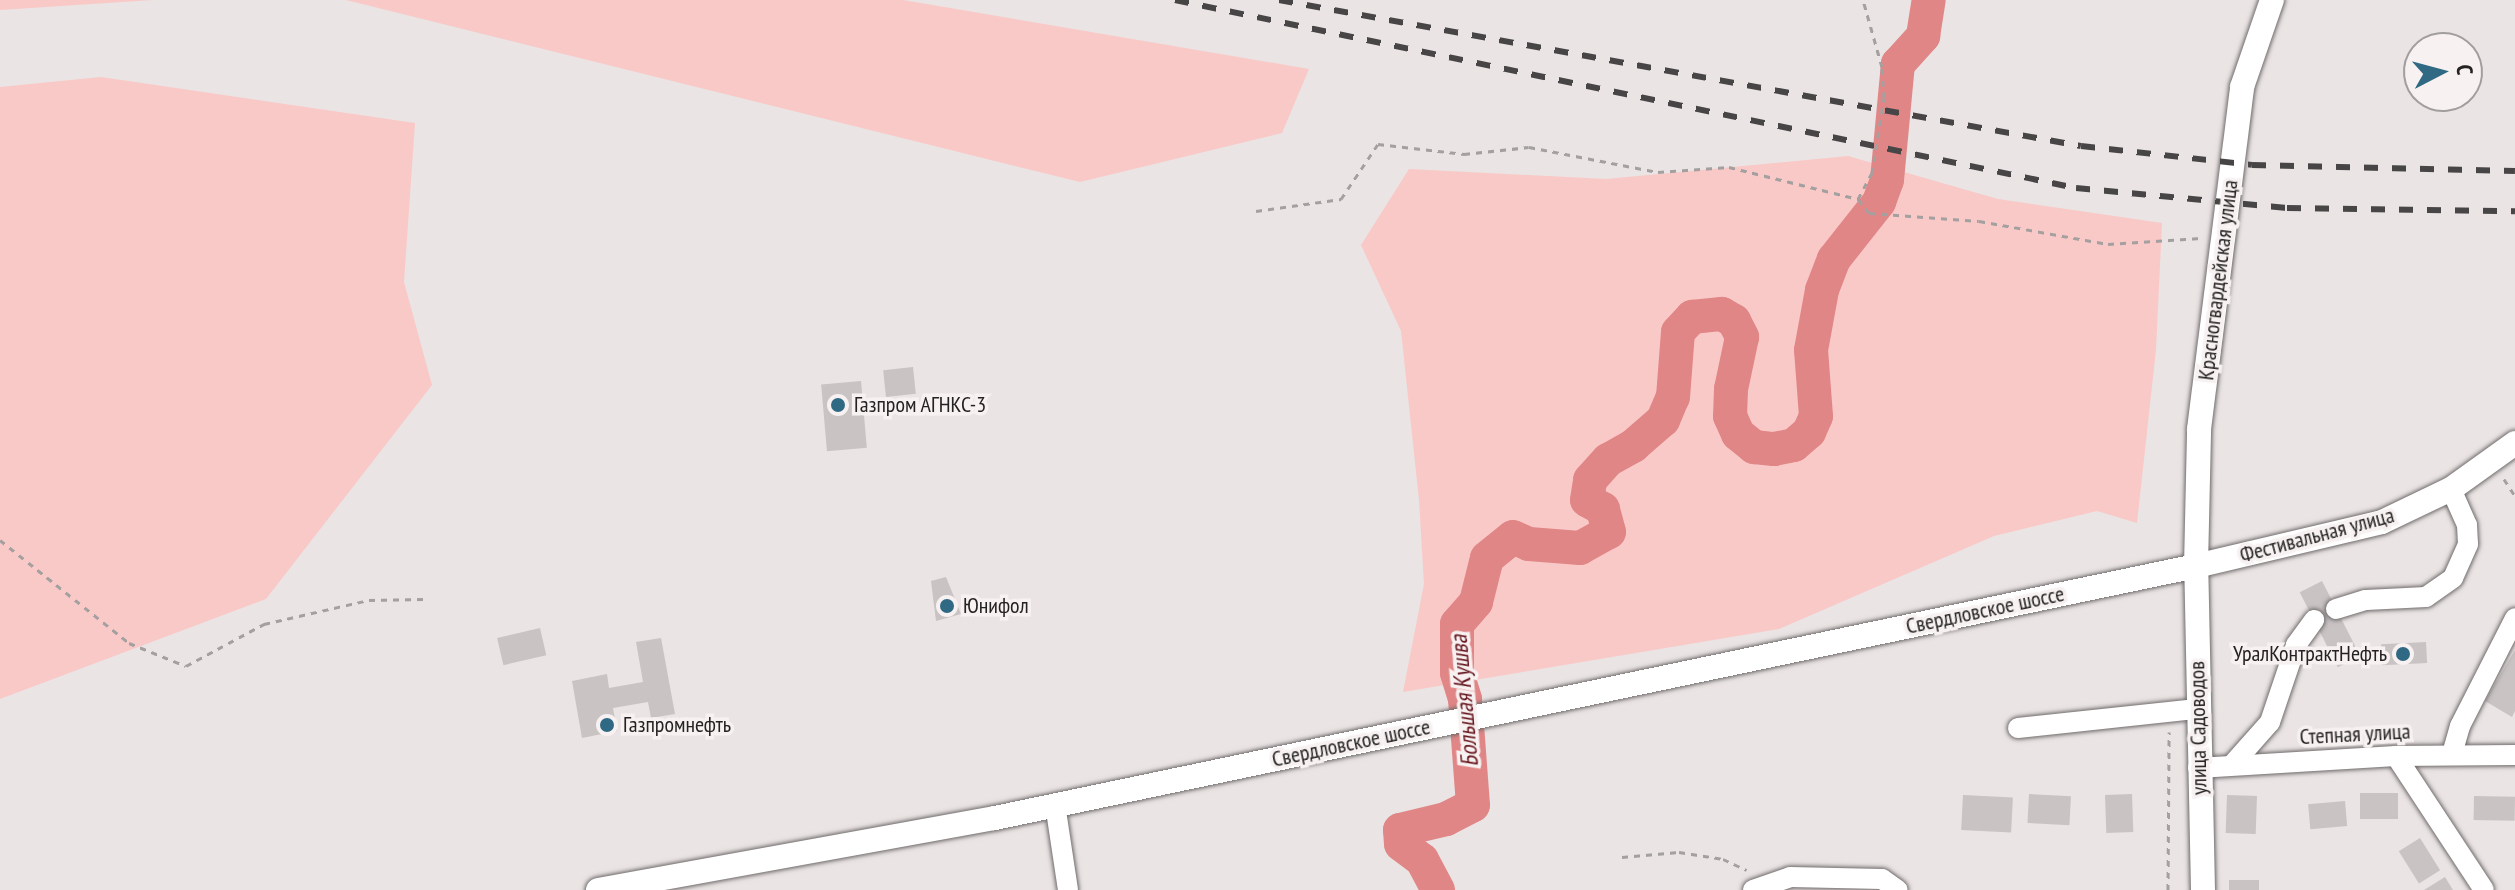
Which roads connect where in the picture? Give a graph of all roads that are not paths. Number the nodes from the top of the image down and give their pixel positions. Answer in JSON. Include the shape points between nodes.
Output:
{"nodes":[{"id":1,"x":2272,"y":0,"type":"edge"},
{"id":2,"x":2515,"y":443,"type":"edge"},
{"id":3,"x":2451,"y":489,"type":"junction"},
{"id":4,"x":2196,"y":566,"type":"junction"},
{"id":5,"x":2336,"y":609,"type":"dead end"},
{"id":6,"x":2515,"y":618,"type":"edge"},
{"id":7,"x":2314,"y":620,"type":"dead end"},
{"id":8,"x":2197,"y":709,"type":"junction"},
{"id":9,"x":2018,"y":728,"type":"dead end"},
{"id":10,"x":2452,"y":754,"type":"junction"},
{"id":11,"x":2515,"y":755,"type":"edge"},
{"id":12,"x":2396,"y":756,"type":"junction"},
{"id":13,"x":2232,"y":765,"type":"junction"},
{"id":14,"x":2198,"y":768,"type":"junction"},
{"id":15,"x":1055,"y":804,"type":"junction"},
{"id":16,"x":1759,"y":886,"type":"edge"},
{"id":17,"x":598,"y":890,"type":"edge"},
{"id":18,"x":1068,"y":890,"type":"edge"},
{"id":19,"x":1898,"y":890,"type":"edge"},
{"id":20,"x":2203,"y":890,"type":"edge"},
{"id":21,"x":2484,"y":890,"type":"edge"}],
"edges":[{"from":1,"to":4,"type":"main road","name":"Красногвардейская улица","via":[[2242,87],[2199,429]]},
{"from":2,"to":3,"type":"main road","name":"Фестивальная улица"},
{"from":3,"to":4,"type":"main road","name":"Фестивальная улица","via":[[2382,522]]},
{"from":3,"to":5,"type":"street","via":[[2467,525],[2468,544],[2453,578],[2426,597],[2366,600]]},
{"from":4,"to":8,"type":"main road","name":"улица Садоводов"},
{"from":4,"to":15,"type":"main road","name":"Свердловское шоссе"},
{"from":6,"to":10,"type":"street","via":[[2460,726]]},
{"from":7,"to":13,"type":"street","via":[[2296,645],[2270,722]]},
{"from":8,"to":9,"type":"street"},
{"from":8,"to":14,"type":"main road","name":"улица Садоводов"},
{"from":10,"to":11,"type":"street","name":"Степная улица"},
{"from":10,"to":12,"type":"street","name":"Степная улица"},
{"from":12,"to":13,"type":"street","name":"Степная улица"},
{"from":12,"to":21,"type":"street"},
{"from":13,"to":14,"type":"street","name":"Степная улица"},
{"from":14,"to":20,"type":"main road","name":"улица Садоводов"},
{"from":15,"to":17,"type":"main road","name":"Свердловское шоссе"},
{"from":15,"to":18,"type":"street"},
{"from":16,"to":19,"type":"street","via":[[1790,877],[1882,879]]}]}
